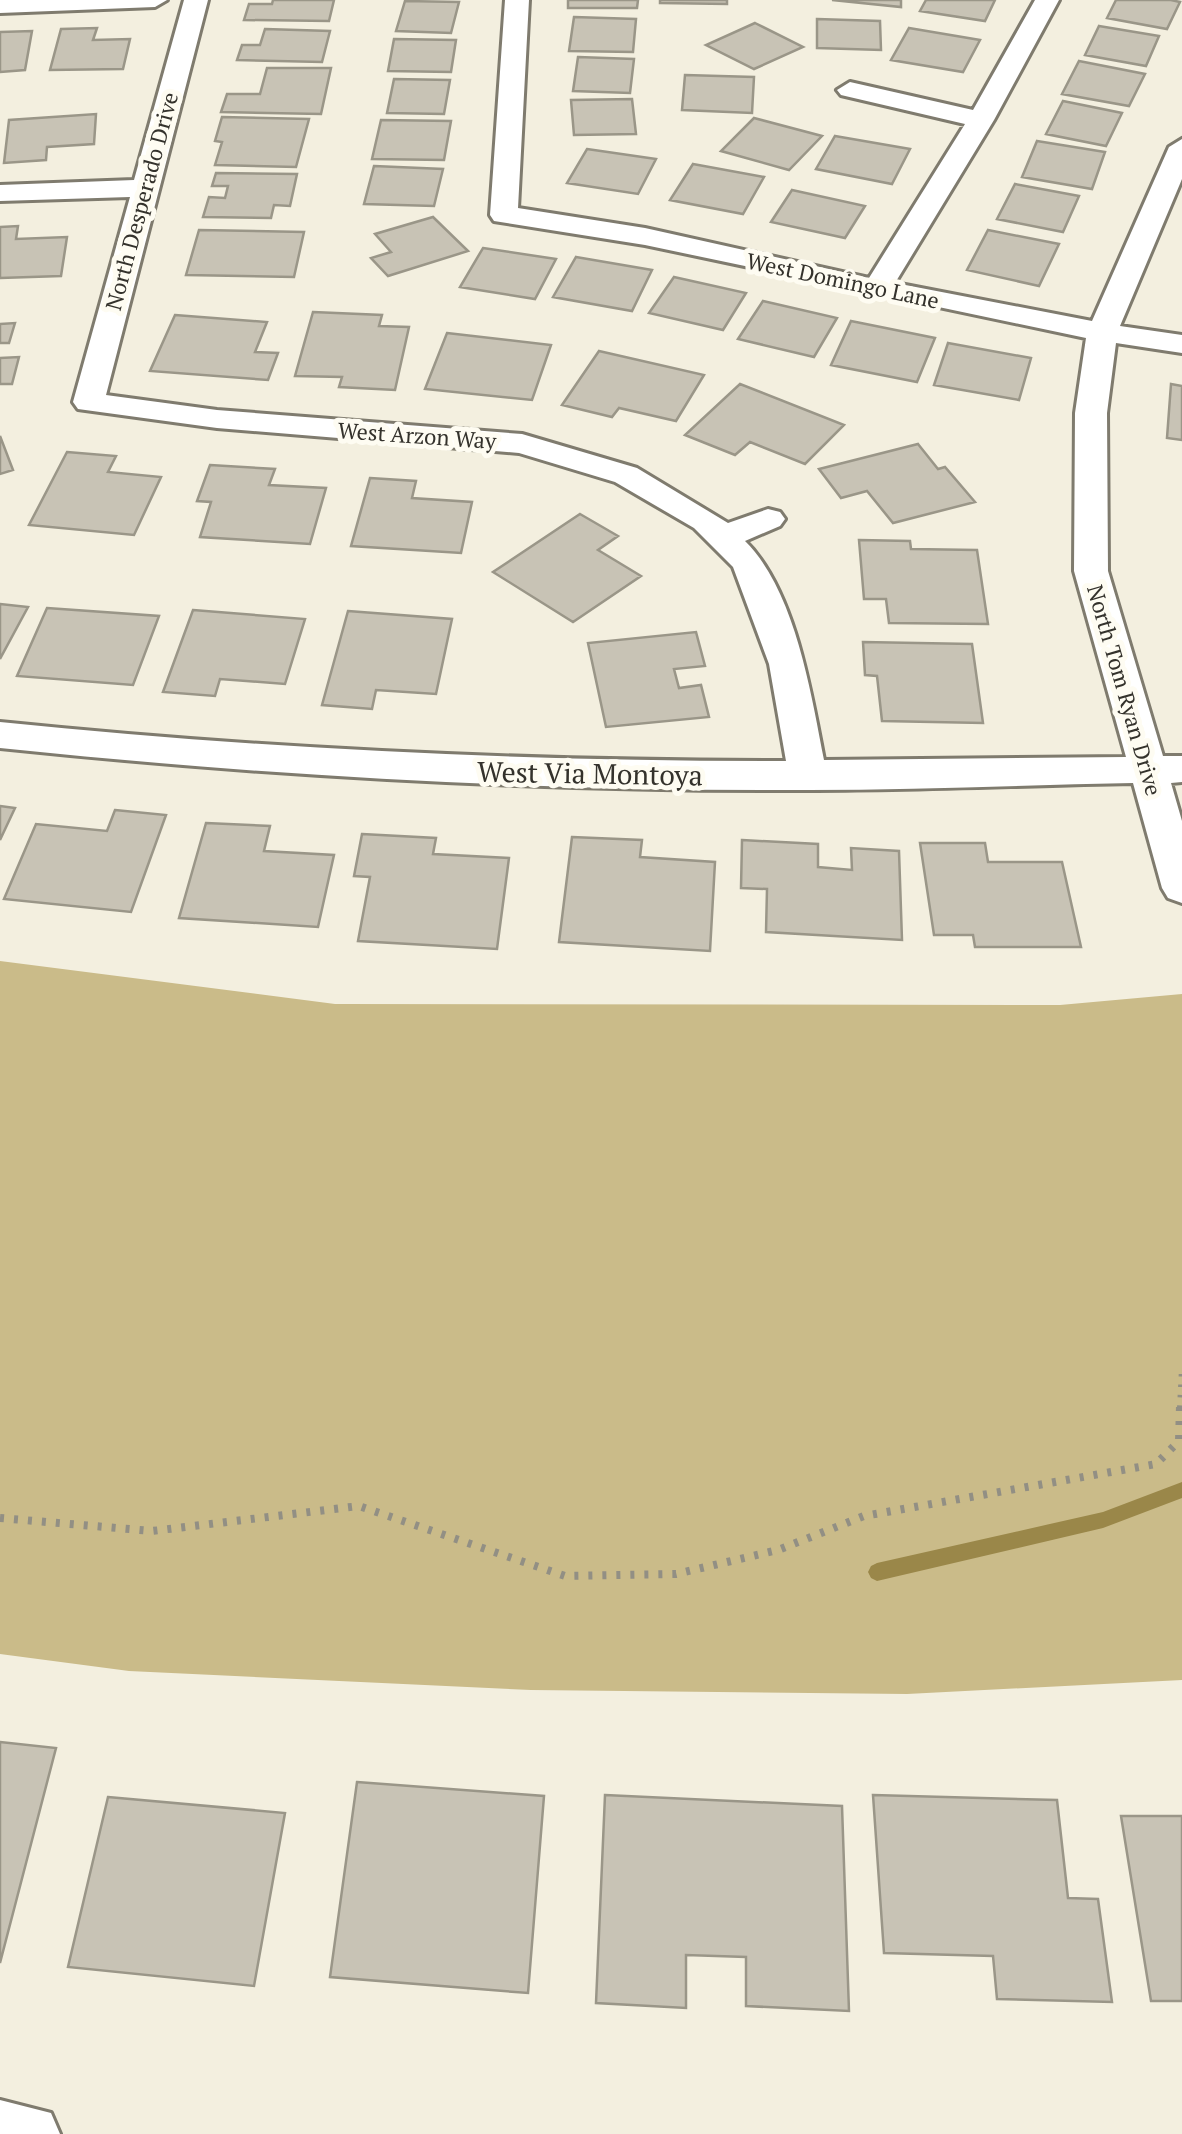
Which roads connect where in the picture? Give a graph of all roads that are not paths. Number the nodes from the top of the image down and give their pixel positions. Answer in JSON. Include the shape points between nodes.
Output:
{"nodes":[{"id":1,"x":155,"y":0,"type":"edge"},
{"id":2,"x":196,"y":0,"type":"edge"},
{"id":3,"x":517,"y":0,"type":"edge"},
{"id":4,"x":1047,"y":0,"type":"edge"},
{"id":5,"x":0,"y":6,"type":"edge"},
{"id":6,"x":850,"y":90,"type":"dead end"},
{"id":7,"x":981,"y":120,"type":"junction"},
{"id":8,"x":1182,"y":147,"type":"edge"},
{"id":9,"x":142,"y":188,"type":"junction"},
{"id":10,"x":0,"y":193,"type":"edge"},
{"id":11,"x":877,"y":288,"type":"junction"},
{"id":12,"x":1102,"y":333,"type":"junction"},
{"id":13,"x":1182,"y":344,"type":"edge"},
{"id":14,"x":89,"y":402,"type":"joint"},
{"id":15,"x":768,"y":519,"type":"dead end"},
{"id":16,"x":724,"y":536,"type":"junction"},
{"id":17,"x":0,"y":735,"type":"edge"},
{"id":18,"x":1165,"y":769,"type":"edge"},
{"id":19,"x":808,"y":777,"type":"junction"},
{"id":20,"x":1182,"y":888,"type":"edge"},
{"id":21,"x":0,"y":2130,"type":"edge"},
{"id":22,"x":30,"y":2134,"type":"edge"}],
"edges":[{"from":1,"to":5,"type":"street"},
{"from":2,"to":9,"type":"street","name":"North Desperado Drive"},
{"from":3,"to":11,"type":"street","name":"West Domingo Lane","via":[[504,214],[595,224]]},
{"from":4,"to":7,"type":"street"},
{"from":6,"to":7,"type":"street"},
{"from":7,"to":11,"type":"street"},
{"from":8,"to":12,"type":"street","name":"North Tom Ryan Drive"},
{"from":9,"to":10,"type":"street"},
{"from":9,"to":14,"type":"street","name":"North Desperado Drive"},
{"from":11,"to":12,"type":"street","name":"West Domingo Lane"},
{"from":12,"to":13,"type":"street","name":"West Domingo Lane"},
{"from":12,"to":18,"type":"street","name":"North Tom Ryan Drive","via":[[1091,413],[1091,570]]},
{"from":14,"to":16,"type":"street","name":"West Arzon Way","via":[[522,444],[626,476]]},
{"from":15,"to":16,"type":"street"},
{"from":16,"to":19,"type":"street","name":"West Arzon Way","via":[[748,564],[776,625]]},
{"from":17,"to":19,"type":"street","name":"West Via Montoya","via":[[396,770]]},
{"from":18,"to":19,"type":"street","name":"West Via Montoya"},
{"from":18,"to":20,"type":"street","name":"North Tom Ryan Drive"},
{"from":21,"to":22,"type":"street"}]}
